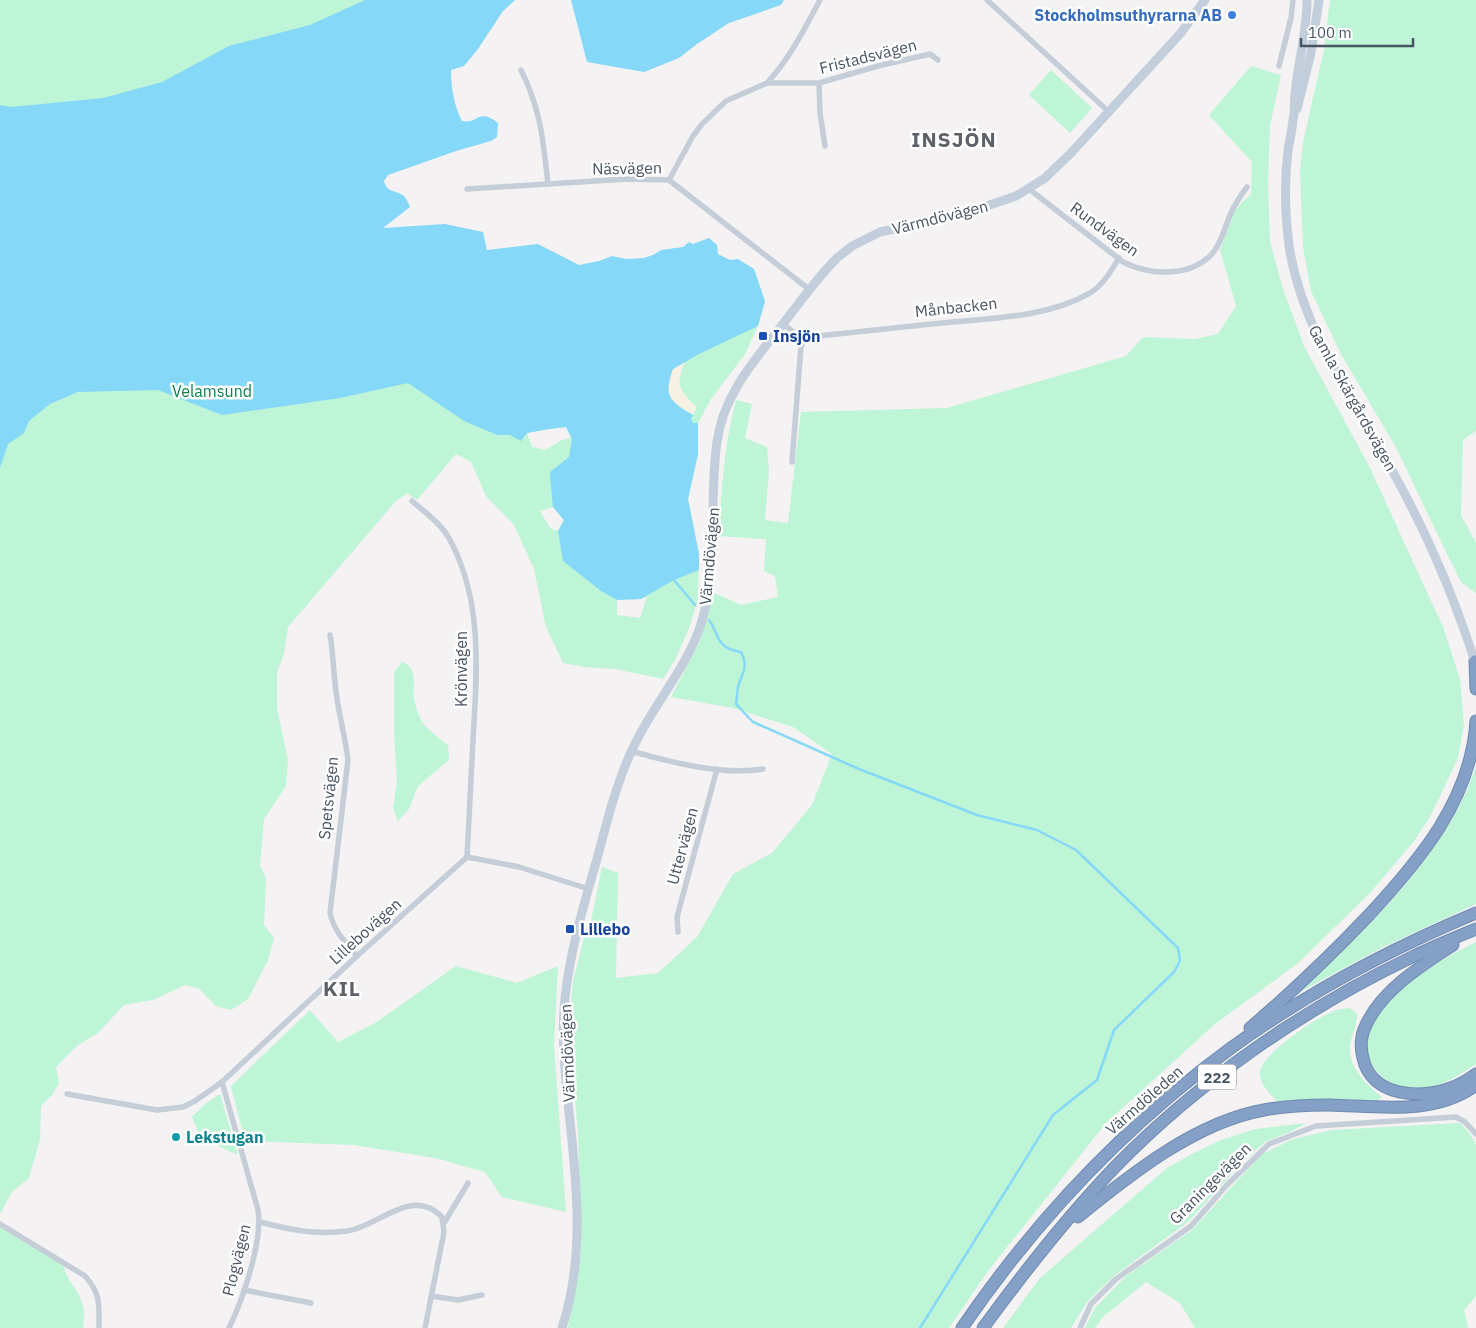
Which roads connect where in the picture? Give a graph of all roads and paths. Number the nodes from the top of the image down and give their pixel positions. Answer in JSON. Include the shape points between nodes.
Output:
{"nodes":[{"id":1,"x":820,"y":0,"type":"edge"},
{"id":2,"x":987,"y":0,"type":"edge"},
{"id":3,"x":1205,"y":0,"type":"edge"},
{"id":4,"x":1293,"y":0,"type":"edge"},
{"id":5,"x":1307,"y":0,"type":"edge"},
{"id":6,"x":1319,"y":0,"type":"edge"},
{"id":7,"x":938,"y":60,"type":"dead end"},
{"id":8,"x":1279,"y":66,"type":"dead end"},
{"id":9,"x":521,"y":70,"type":"dead end"},
{"id":10,"x":767,"y":83,"type":"junction"},
{"id":11,"x":819,"y":83,"type":"junction"},
{"id":12,"x":1109,"y":112,"type":"junction"},
{"id":13,"x":1294,"y":119,"type":"junction"},
{"id":14,"x":825,"y":146,"type":"dead end"},
{"id":15,"x":669,"y":180,"type":"junction"},
{"id":16,"x":548,"y":184,"type":"junction"},
{"id":17,"x":1247,"y":187,"type":"dead end"},
{"id":18,"x":467,"y":189,"type":"dead end"},
{"id":19,"x":1029,"y":189,"type":"junction"},
{"id":20,"x":1119,"y":258,"type":"junction"},
{"id":21,"x":810,"y":290,"type":"junction"},
{"id":22,"x":783,"y":324,"type":"junction"},
{"id":23,"x":804,"y":340,"type":"junction"},
{"id":24,"x":792,"y":462,"type":"dead end"},
{"id":25,"x":412,"y":501,"type":"dead end"},
{"id":26,"x":330,"y":636,"type":"dead end"},
{"id":27,"x":1475,"y":663,"type":"edge"},
{"id":28,"x":1476,"y":689,"type":"edge"},
{"id":29,"x":1476,"y":721,"type":"edge"},
{"id":30,"x":631,"y":751,"type":"junction"},
{"id":31,"x":717,"y":769,"type":"junction"},
{"id":32,"x":763,"y":769,"type":"dead end"},
{"id":33,"x":467,"y":857,"type":"junction"},
{"id":34,"x":589,"y":889,"type":"junction"},
{"id":35,"x":1476,"y":913,"type":"edge"},
{"id":36,"x":1476,"y":930,"type":"edge"},
{"id":37,"x":678,"y":932,"type":"dead end"},
{"id":38,"x":357,"y":956,"type":"junction"},
{"id":39,"x":1476,"y":1074,"type":"edge"},
{"id":40,"x":222,"y":1082,"type":"junction"},
{"id":41,"x":1186,"y":1084,"type":"junction"},
{"id":42,"x":1476,"y":1085,"type":"edge"},
{"id":43,"x":67,"y":1094,"type":"dead end"},
{"id":44,"x":1476,"y":1134,"type":"edge"},
{"id":45,"x":468,"y":1183,"type":"dead end"},
{"id":46,"x":260,"y":1222,"type":"junction"},
{"id":47,"x":444,"y":1223,"type":"junction"},
{"id":48,"x":0,"y":1224,"type":"edge"},
{"id":49,"x":1055,"y":1236,"type":"junction"},
{"id":50,"x":244,"y":1290,"type":"junction"},
{"id":51,"x":482,"y":1295,"type":"dead end"},
{"id":52,"x":431,"y":1296,"type":"junction"},
{"id":53,"x":311,"y":1303,"type":"dead end"},
{"id":54,"x":99,"y":1328,"type":"edge"},
{"id":55,"x":229,"y":1328,"type":"edge"},
{"id":56,"x":425,"y":1328,"type":"edge"},
{"id":57,"x":562,"y":1328,"type":"edge"},
{"id":58,"x":962,"y":1328,"type":"edge"},
{"id":59,"x":983,"y":1328,"type":"edge"},
{"id":60,"x":1080,"y":1328,"type":"edge"}],
"edges":[{"from":1,"to":10,"type":"street","via":[[797,44]]},
{"from":2,"to":12,"type":"street"},
{"from":3,"to":12,"type":"main road","name":"Värmdövägen","via":[[1180,34]]},
{"from":4,"to":8,"type":"street"},
{"from":5,"to":13,"type":"main road","name":"Gamla Skärgårdsvägen"},
{"from":6,"to":13,"type":"main road","name":"Gamla Skärgårdsvägen","via":[[1311,53]]},
{"from":7,"to":11,"type":"street","name":"Fristadsvägen","via":[[930,54]]},
{"from":9,"to":16,"type":"street","via":[[532,92],[541,125]]},
{"from":10,"to":11,"type":"street","name":"Fristadsvägen"},
{"from":10,"to":15,"type":"street","name":"Fristadsvägen","via":[[726,101],[702,124]]},
{"from":11,"to":14,"type":"street"},
{"from":12,"to":19,"type":"main road","name":"Värmdövägen","via":[[1057,168]]},
{"from":13,"to":27,"type":"main road","name":"Gamla Skärgårdsvägen","via":[[1288,150],[1286,205],[1290,252],[1302,300],[1328,359],[1395,475],[1441,570]]},
{"from":15,"to":16,"type":"street","name":"Näsvägen"},
{"from":15,"to":21,"type":"street","name":"Näsvägen"},
{"from":16,"to":18,"type":"street","name":"Näsvägen"},
{"from":17,"to":20,"type":"street","name":"Rundvägen","via":[[1232,210],[1216,248],[1204,260],[1180,270],[1154,272]]},
{"from":19,"to":20,"type":"street","name":"Rundvägen"},
{"from":19,"to":21,"type":"main road","name":"Värmdövägen","via":[[969,212],[880,232],[852,246],[837,258]]},
{"from":20,"to":23,"type":"street","name":"Månbacken","via":[[1099,286],[1055,307]]},
{"from":21,"to":22,"type":"main road","name":"Värmdövägen"},
{"from":22,"to":23,"type":"street"},
{"from":22,"to":30,"type":"main road","name":"Värmdövägen","via":[[752,363],[726,409],[717,440],[710,573],[704,613],[685,659]]},
{"from":23,"to":24,"type":"street"},
{"from":25,"to":33,"type":"street","name":"Krönvägen","via":[[451,540],[462,564],[476,629]]},
{"from":26,"to":38,"type":"street","name":"Spetsvägen","via":[[334,683],[348,760],[330,913],[333,925]]},
{"from":27,"to":28,"type":"highway"},
{"from":29,"to":41,"type":"highway","via":[[1470,761],[1460,789],[1418,860],[1329,958]]},
{"from":30,"to":31,"type":"street","via":[[671,762]]},
{"from":30,"to":34,"type":"main road","name":"Värmdövägen","via":[[614,796]]},
{"from":31,"to":32,"type":"street","via":[[748,772]]},
{"from":31,"to":37,"type":"street","name":"Uttervägen","via":[[677,917]]},
{"from":33,"to":34,"type":"street","via":[[519,867]]},
{"from":33,"to":38,"type":"street","name":"Lillebovägen"},
{"from":34,"to":57,"type":"main road","name":"Värmdövägen","via":[[567,980],[564,1020],[564,1064],[577,1222],[573,1284]]},
{"from":35,"to":41,"type":"highway","name":"Värmdöleden","number":"222","via":[[1424,935],[1324,988],[1231,1049]]},
{"from":36,"to":39,"type":"highway","via":[[1405,978],[1372,1013],[1361,1039],[1361,1053],[1372,1078],[1394,1092],[1431,1093],[1451,1088]]},
{"from":36,"to":49,"type":"highway","name":"Värmdöleden","number":"222","via":[[1410,958],[1350,989],[1256,1049],[1163,1122],[1115,1167]]},
{"from":38,"to":40,"type":"street","name":"Lillebovägen"},
{"from":40,"to":43,"type":"street","name":"Lillebovägen","via":[[183,1107],[157,1110]]},
{"from":40,"to":46,"type":"street","name":"Plogvägen"},
{"from":41,"to":58,"type":"highway","name":"Värmdöleden","number":"222","via":[[1093,1168],[1048,1217]]},
{"from":42,"to":49,"type":"highway","via":[[1448,1099],[1419,1107],[1289,1106],[1232,1119],[1204,1130],[1165,1152],[1118,1184]]},
{"from":44,"to":60,"type":"street","name":"Graningevägen","via":[[1456,1117],[1316,1126],[1269,1144],[1226,1186],[1192,1226],[1116,1279],[1091,1304]]},
{"from":45,"to":47,"type":"street"},
{"from":46,"to":47,"type":"street","via":[[307,1233],[350,1230],[416,1204],[431,1208]]},
{"from":46,"to":50,"type":"street","name":"Plogvägen"},
{"from":47,"to":52,"type":"street"},
{"from":48,"to":54,"type":"street","via":[[85,1276],[95,1288],[98,1299]]},
{"from":49,"to":59,"type":"highway","name":"Värmdöleden","number":"222"},
{"from":50,"to":53,"type":"street"},
{"from":50,"to":55,"type":"street","name":"Plogvägen"},
{"from":51,"to":52,"type":"street","via":[[458,1300]]},
{"from":52,"to":56,"type":"street"}]}
